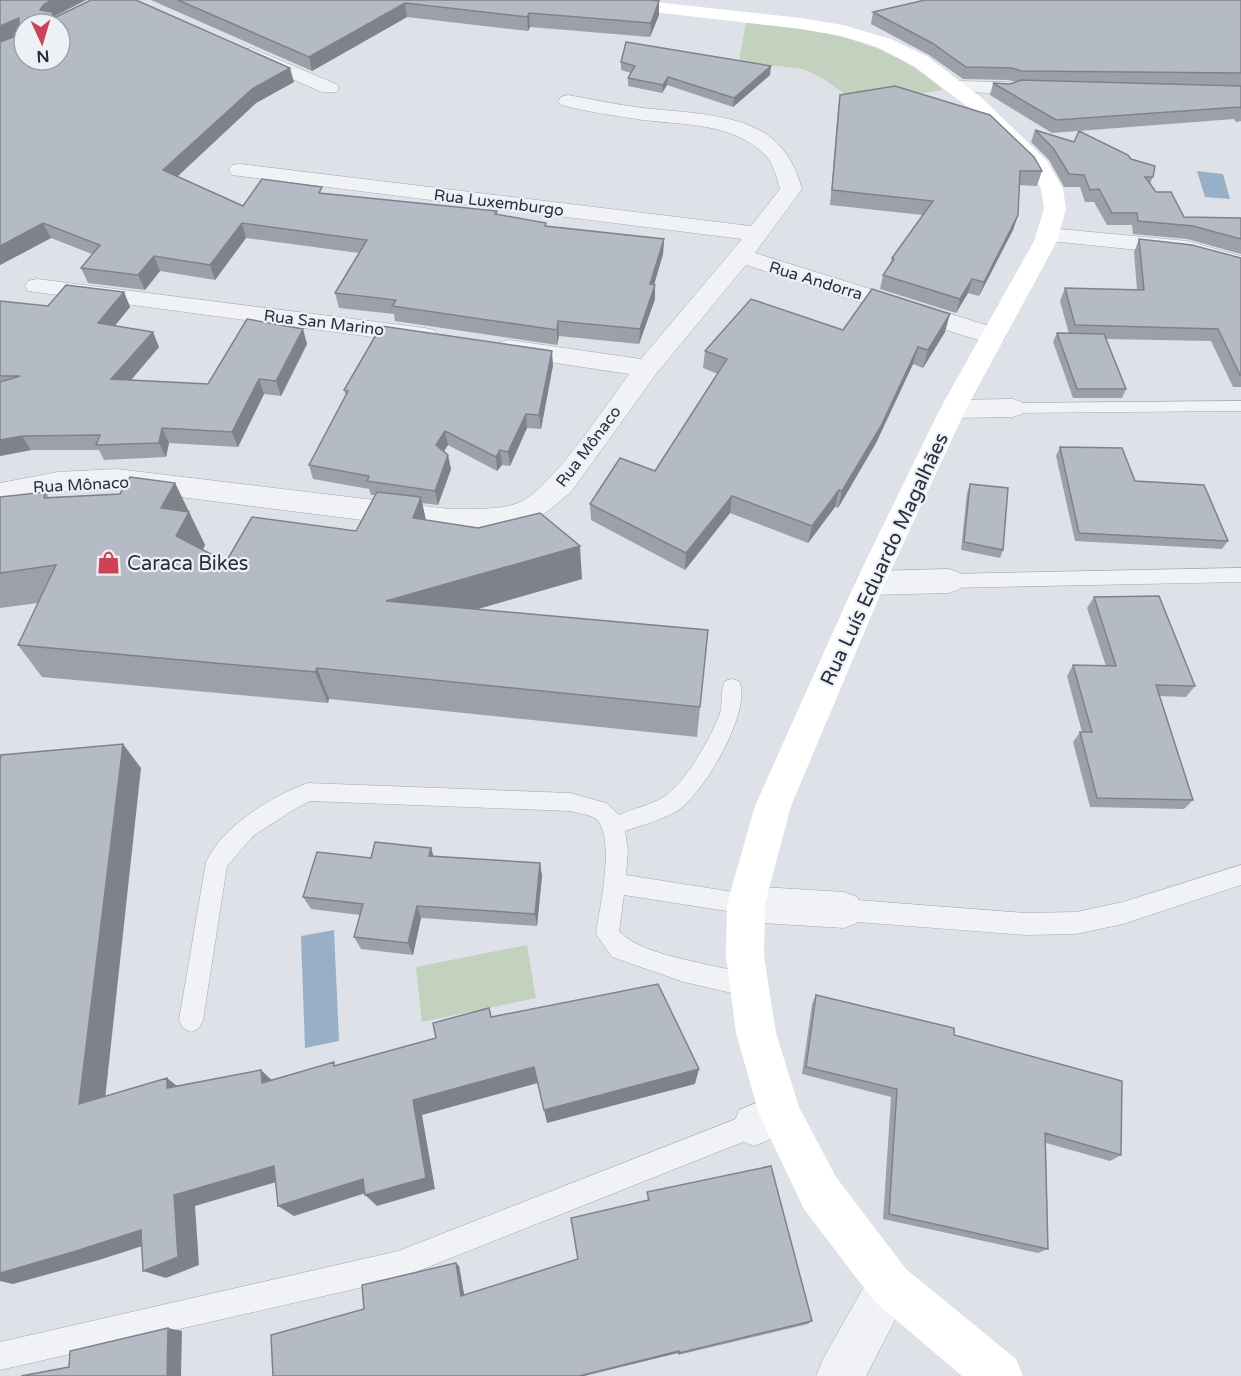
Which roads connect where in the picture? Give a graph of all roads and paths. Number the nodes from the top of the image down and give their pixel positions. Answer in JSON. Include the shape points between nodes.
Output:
{"nodes":[{"id":1,"x":592,"y":0,"type":"edge"},
{"id":2,"x":234,"y":46,"type":"edge"},
{"id":3,"x":956,"y":87,"type":"junction"},
{"id":4,"x":329,"y":88,"type":"dead end"},
{"id":5,"x":1013,"y":88,"type":"edge"},
{"id":6,"x":568,"y":101,"type":"dead end"},
{"id":7,"x":240,"y":170,"type":"dead end"},
{"id":8,"x":758,"y":234,"type":"junction"},
{"id":9,"x":1049,"y":235,"type":"junction"},
{"id":10,"x":741,"y":256,"type":"junction"},
{"id":11,"x":1241,"y":263,"type":"edge"},
{"id":12,"x":37,"y":286,"type":"dead end"},
{"id":13,"x":993,"y":336,"type":"junction"},
{"id":14,"x":452,"y":340,"type":"edge"},
{"id":15,"x":487,"y":345,"type":"edge"},
{"id":16,"x":647,"y":368,"type":"junction"},
{"id":17,"x":1241,"y":406,"type":"edge"},
{"id":18,"x":1013,"y":408,"type":"joint"},
{"id":19,"x":953,"y":409,"type":"junction"},
{"id":20,"x":0,"y":493,"type":"edge"},
{"id":21,"x":1241,"y":575,"type":"edge"},
{"id":22,"x":949,"y":581,"type":"joint"},
{"id":23,"x":870,"y":583,"type":"junction"},
{"id":24,"x":732,"y":687,"type":"dead end"},
{"id":25,"x":614,"y":826,"type":"junction"},
{"id":26,"x":1241,"y":875,"type":"edge"},
{"id":27,"x":613,"y":884,"type":"junction"},
{"id":28,"x":746,"y":903,"type":"junction"},
{"id":29,"x":844,"y":910,"type":"joint"},
{"id":30,"x":749,"y":986,"type":"junction"},
{"id":31,"x":191,"y":1020,"type":"dead end"},
{"id":32,"x":767,"y":1119,"type":"junction"},
{"id":33,"x":890,"y":1285,"type":"junction"},
{"id":34,"x":0,"y":1356,"type":"edge"},
{"id":35,"x":840,"y":1376,"type":"edge"},
{"id":36,"x":999,"y":1376,"type":"edge"}],
"edges":[{"from":1,"to":3,"type":"main road","name":"Rua Luís Eduardo Magalhães","via":[[817,24],[864,35],[907,53]]},
{"from":2,"to":4,"type":"street"},
{"from":3,"to":5,"type":"street"},
{"from":3,"to":9,"type":"main road","name":"Rua Luís Eduardo Magalhães","via":[[1028,154],[1049,179],[1057,202]]},
{"from":6,"to":8,"type":"street","name":"Rua Mônaco","via":[[724,124],[764,140],[786,170],[791,189]]},
{"from":7,"to":8,"type":"street","name":"Rua Luxemburgo"},
{"from":8,"to":10,"type":"street","name":"Rua Mônaco"},
{"from":9,"to":11,"type":"street","via":[[1187,248]]},
{"from":9,"to":13,"type":"main road","name":"Rua Luís Eduardo Magalhães"},
{"from":10,"to":13,"type":"street","name":"Rua Andorra"},
{"from":10,"to":16,"type":"street","name":"Rua Mônaco"},
{"from":12,"to":14,"type":"street","name":"Rua San Marino"},
{"from":13,"to":19,"type":"main road","name":"Rua Luís Eduardo Magalhães"},
{"from":15,"to":16,"type":"street"},
{"from":16,"to":20,"type":"street","name":"Rua Mônaco","via":[[561,485],[529,511],[499,518],[449,520],[117,479],[58,482]]},
{"from":17,"to":18,"type":"lane"},
{"from":18,"to":19,"type":"street"},
{"from":19,"to":23,"type":"main road","name":"Rua Luís Eduardo Magalhães"},
{"from":21,"to":22,"type":"lane"},
{"from":22,"to":23,"type":"street"},
{"from":23,"to":28,"type":"main road","name":"Rua Luís Eduardo Magalhães","via":[[773,806]]},
{"from":24,"to":25,"type":"lane","via":[[730,712],[710,755],[686,789],[670,804]]},
{"from":25,"to":27,"type":"lane","via":[[618,855]]},
{"from":25,"to":31,"type":"lane","via":[[602,811],[570,802],[308,792],[245,829],[218,862]]},
{"from":26,"to":29,"type":"lane","via":[[1123,913],[1076,923],[1026,924]]},
{"from":27,"to":28,"type":"lane"},
{"from":27,"to":30,"type":"lane","via":[[607,934],[620,949]]},
{"from":28,"to":29,"type":"street"},
{"from":28,"to":30,"type":"main road","name":"Rua Luís Eduardo Magalhães"},
{"from":30,"to":32,"type":"main road","name":"Rua Luís Eduardo Magalhães"},
{"from":32,"to":33,"type":"main road","name":"Rua Luís Eduardo Magalhães"},
{"from":32,"to":34,"type":"lane","via":[[398,1264]]},
{"from":33,"to":35,"type":"street"},
{"from":33,"to":36,"type":"main road","name":"Rua Luís Eduardo Magalhães"}]}
